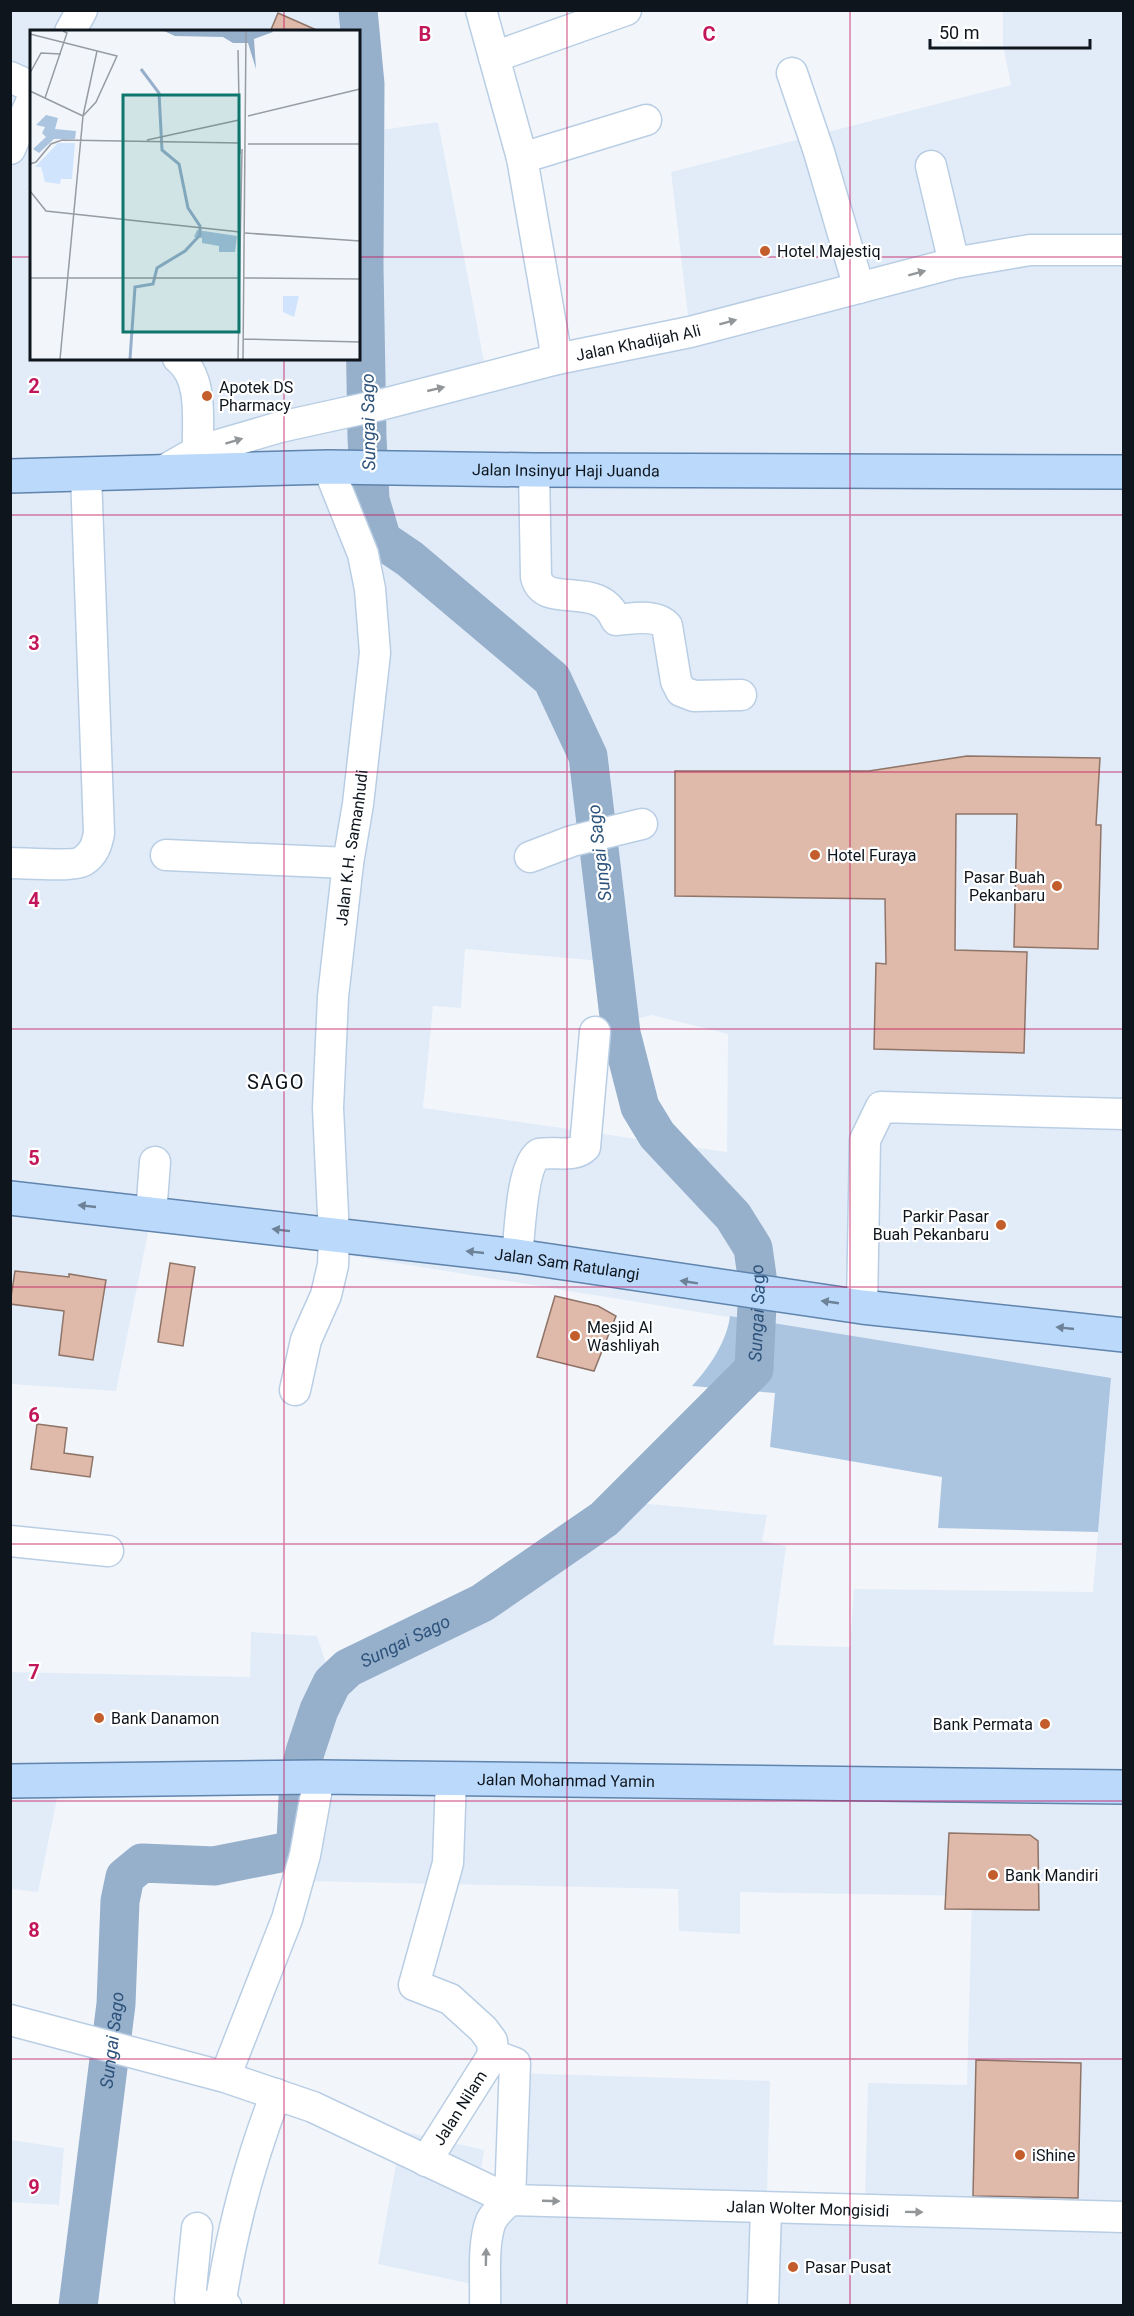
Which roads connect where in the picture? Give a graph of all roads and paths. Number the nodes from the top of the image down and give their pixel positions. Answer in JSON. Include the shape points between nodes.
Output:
{"nodes":[{"id":1,"x":82,"y":10,"type":"edge"},
{"id":2,"x":480,"y":10,"type":"edge"},
{"id":3,"x":626,"y":10,"type":"edge"},
{"id":4,"x":71,"y":30,"type":"edge"},
{"id":5,"x":494,"y":57,"type":"junction"},
{"id":6,"x":792,"y":73,"type":"dead end"},
{"id":7,"x":10,"y":77,"type":"edge"},
{"id":8,"x":30,"y":86,"type":"edge"},
{"id":9,"x":30,"y":104,"type":"edge"},
{"id":10,"x":646,"y":120,"type":"dead end"},
{"id":11,"x":10,"y":149,"type":"edge"},
{"id":12,"x":522,"y":158,"type":"junction"},
{"id":13,"x":932,"y":166,"type":"dead end"},
{"id":14,"x":1124,"y":250,"type":"edge"},
{"id":15,"x":954,"y":263,"type":"junction"},
{"id":16,"x":859,"y":288,"type":"junction"},
{"id":17,"x":557,"y":359,"type":"junction"},
{"id":18,"x":180,"y":360,"type":"edge"},
{"id":19,"x":198,"y":451,"type":"junction"},
{"id":20,"x":357,"y":467,"type":"junction"},
{"id":21,"x":534,"y":470,"type":"junction"},
{"id":22,"x":161,"y":472,"type":"junction"},
{"id":23,"x":1124,"y":472,"type":"edge"},
{"id":24,"x":86,"y":475,"type":"junction"},
{"id":25,"x":10,"y":476,"type":"edge"},
{"id":26,"x":741,"y":695,"type":"dead end"},
{"id":27,"x":642,"y":824,"type":"dead end"},
{"id":28,"x":166,"y":855,"type":"dead end"},
{"id":29,"x":530,"y":857,"type":"dead end"},
{"id":30,"x":10,"y":863,"type":"edge"},
{"id":31,"x":348,"y":863,"type":"junction"},
{"id":32,"x":595,"y":1032,"type":"dead end"},
{"id":33,"x":1124,"y":1114,"type":"edge"},
{"id":34,"x":155,"y":1162,"type":"dead end"},
{"id":35,"x":10,"y":1198,"type":"edge"},
{"id":36,"x":151,"y":1214,"type":"junction"},
{"id":37,"x":334,"y":1236,"type":"junction"},
{"id":38,"x":517,"y":1256,"type":"junction"},
{"id":39,"x":862,"y":1307,"type":"junction"},
{"id":40,"x":1124,"y":1335,"type":"edge"},
{"id":41,"x":295,"y":1390,"type":"dead end"},
{"id":42,"x":10,"y":1541,"type":"edge"},
{"id":43,"x":108,"y":1551,"type":"dead end"},
{"id":44,"x":304,"y":1777,"type":"junction"},
{"id":45,"x":451,"y":1779,"type":"junction"},
{"id":46,"x":10,"y":1781,"type":"edge"},
{"id":47,"x":1124,"y":1787,"type":"edge"},
{"id":48,"x":10,"y":2020,"type":"edge"},
{"id":49,"x":493,"y":2055,"type":"junction"},
{"id":50,"x":225,"y":2077,"type":"junction"},
{"id":51,"x":276,"y":2094,"type":"junction"},
{"id":52,"x":426,"y":2162,"type":"junction"},
{"id":53,"x":504,"y":2206,"type":"junction"},
{"id":54,"x":766,"y":2208,"type":"junction"},
{"id":55,"x":1124,"y":2217,"type":"edge"},
{"id":56,"x":197,"y":2228,"type":"dead end"},
{"id":57,"x":217,"y":2306,"type":"edge"},
{"id":58,"x":226,"y":2306,"type":"edge"},
{"id":59,"x":485,"y":2306,"type":"edge"},
{"id":60,"x":763,"y":2306,"type":"edge"}],
"edges":[{"from":1,"to":4,"type":"street"},
{"from":2,"to":5,"type":"street"},
{"from":3,"to":5,"type":"street"},
{"from":5,"to":12,"type":"street"},
{"from":6,"to":16,"type":"street"},
{"from":7,"to":8,"type":"street"},
{"from":9,"to":11,"type":"street"},
{"from":10,"to":12,"type":"street"},
{"from":12,"to":17,"type":"street"},
{"from":13,"to":15,"type":"street"},
{"from":14,"to":15,"type":"street","name":"Jalan Khadijah Ali","via":[[1030,250]]},
{"from":16,"to":15,"type":"street","name":"Jalan Khadijah Ali","one_way":true},
{"from":17,"to":16,"type":"street","name":"Jalan Khadijah Ali","one_way":true,"via":[[690,332]]},
{"from":19,"to":17,"type":"street","name":"Jalan Khadijah Ali","one_way":true},
{"from":18,"to":19,"type":"street","via":[[187,366],[196,390]]},
{"from":19,"to":22,"type":"street","name":"Jalan Khadijah Ali"},
{"from":20,"to":21,"type":"main road","name":"Jalan Insinyur Haji Juanda"},
{"from":20,"to":22,"type":"main road","name":"Jalan Insinyur Haji Juanda"},
{"from":20,"to":31,"type":"street","name":"Jalan K.H. Samanhudi","via":[[375,653]]},
{"from":21,"to":23,"type":"main road","name":"Jalan Insinyur Haji Juanda"},
{"from":21,"to":26,"type":"street","via":[[538,585],[560,594],[602,601],[612,609],[616,620],[663,621],[681,691],[694,696]]},
{"from":22,"to":24,"type":"main road","name":"Jalan Insinyur Haji Juanda"},
{"from":24,"to":25,"type":"main road","name":"Jalan Insinyur Haji Juanda"},
{"from":24,"to":30,"type":"street","via":[[97,844],[90,856],[78,863]]},
{"from":27,"to":29,"type":"street","via":[[572,841]]},
{"from":28,"to":31,"type":"street"},
{"from":31,"to":37,"type":"street","name":"Jalan K.H. Samanhudi","via":[[330,1051],[328,1108]]},
{"from":32,"to":38,"type":"street","via":[[585,1147],[571,1153],[539,1154],[532,1160]]},
{"from":33,"to":39,"type":"street","via":[[881,1107],[865,1140]]},
{"from":34,"to":36,"type":"street"},
{"from":36,"to":35,"type":"main road","name":"Jalan Sam Ratulangi","one_way":true},
{"from":37,"to":36,"type":"main road","name":"Jalan Sam Ratulangi","one_way":true},
{"from":38,"to":37,"type":"main road","name":"Jalan Sam Ratulangi","one_way":true},
{"from":37,"to":41,"type":"street","name":"Jalan K.H. Samanhudi","via":[[326,1295],[306,1340]]},
{"from":39,"to":38,"type":"main road","name":"Jalan Sam Ratulangi","one_way":true},
{"from":40,"to":39,"type":"main road","name":"Jalan Sam Ratulangi","one_way":true},
{"from":42,"to":43,"type":"street"},
{"from":44,"to":45,"type":"main road","name":"Jalan Mohammad Yamin"},
{"from":44,"to":46,"type":"main road","name":"Jalan Mohammad Yamin"},
{"from":44,"to":50,"type":"street","via":[[305,1855],[286,1919]]},
{"from":45,"to":47,"type":"main road","name":"Jalan Mohammad Yamin"},
{"from":45,"to":49,"type":"street","via":[[448,1863],[414,1985],[450,1999],[483,2028],[492,2041]]},
{"from":48,"to":50,"type":"street"},
{"from":49,"to":52,"type":"street","name":"Jalan Nilam"},
{"from":49,"to":53,"type":"street","via":[[515,2063]]},
{"from":50,"to":51,"type":"street"},
{"from":51,"to":52,"type":"street","via":[[313,2107]]},
{"from":51,"to":58,"type":"street","via":[[235,2222],[221,2300]]},
{"from":52,"to":53,"type":"street","via":[[456,2173]]},
{"from":53,"to":54,"type":"street","name":"Jalan Wolter Mongisidi","one_way":true},
{"from":59,"to":53,"type":"street","one_way":true,"via":[[487,2243],[492,2220]]},
{"from":54,"to":55,"type":"street","name":"Jalan Wolter Mongisidi","one_way":true},
{"from":54,"to":60,"type":"street"},
{"from":56,"to":57,"type":"street","via":[[190,2299],[192,2305]]}]}
